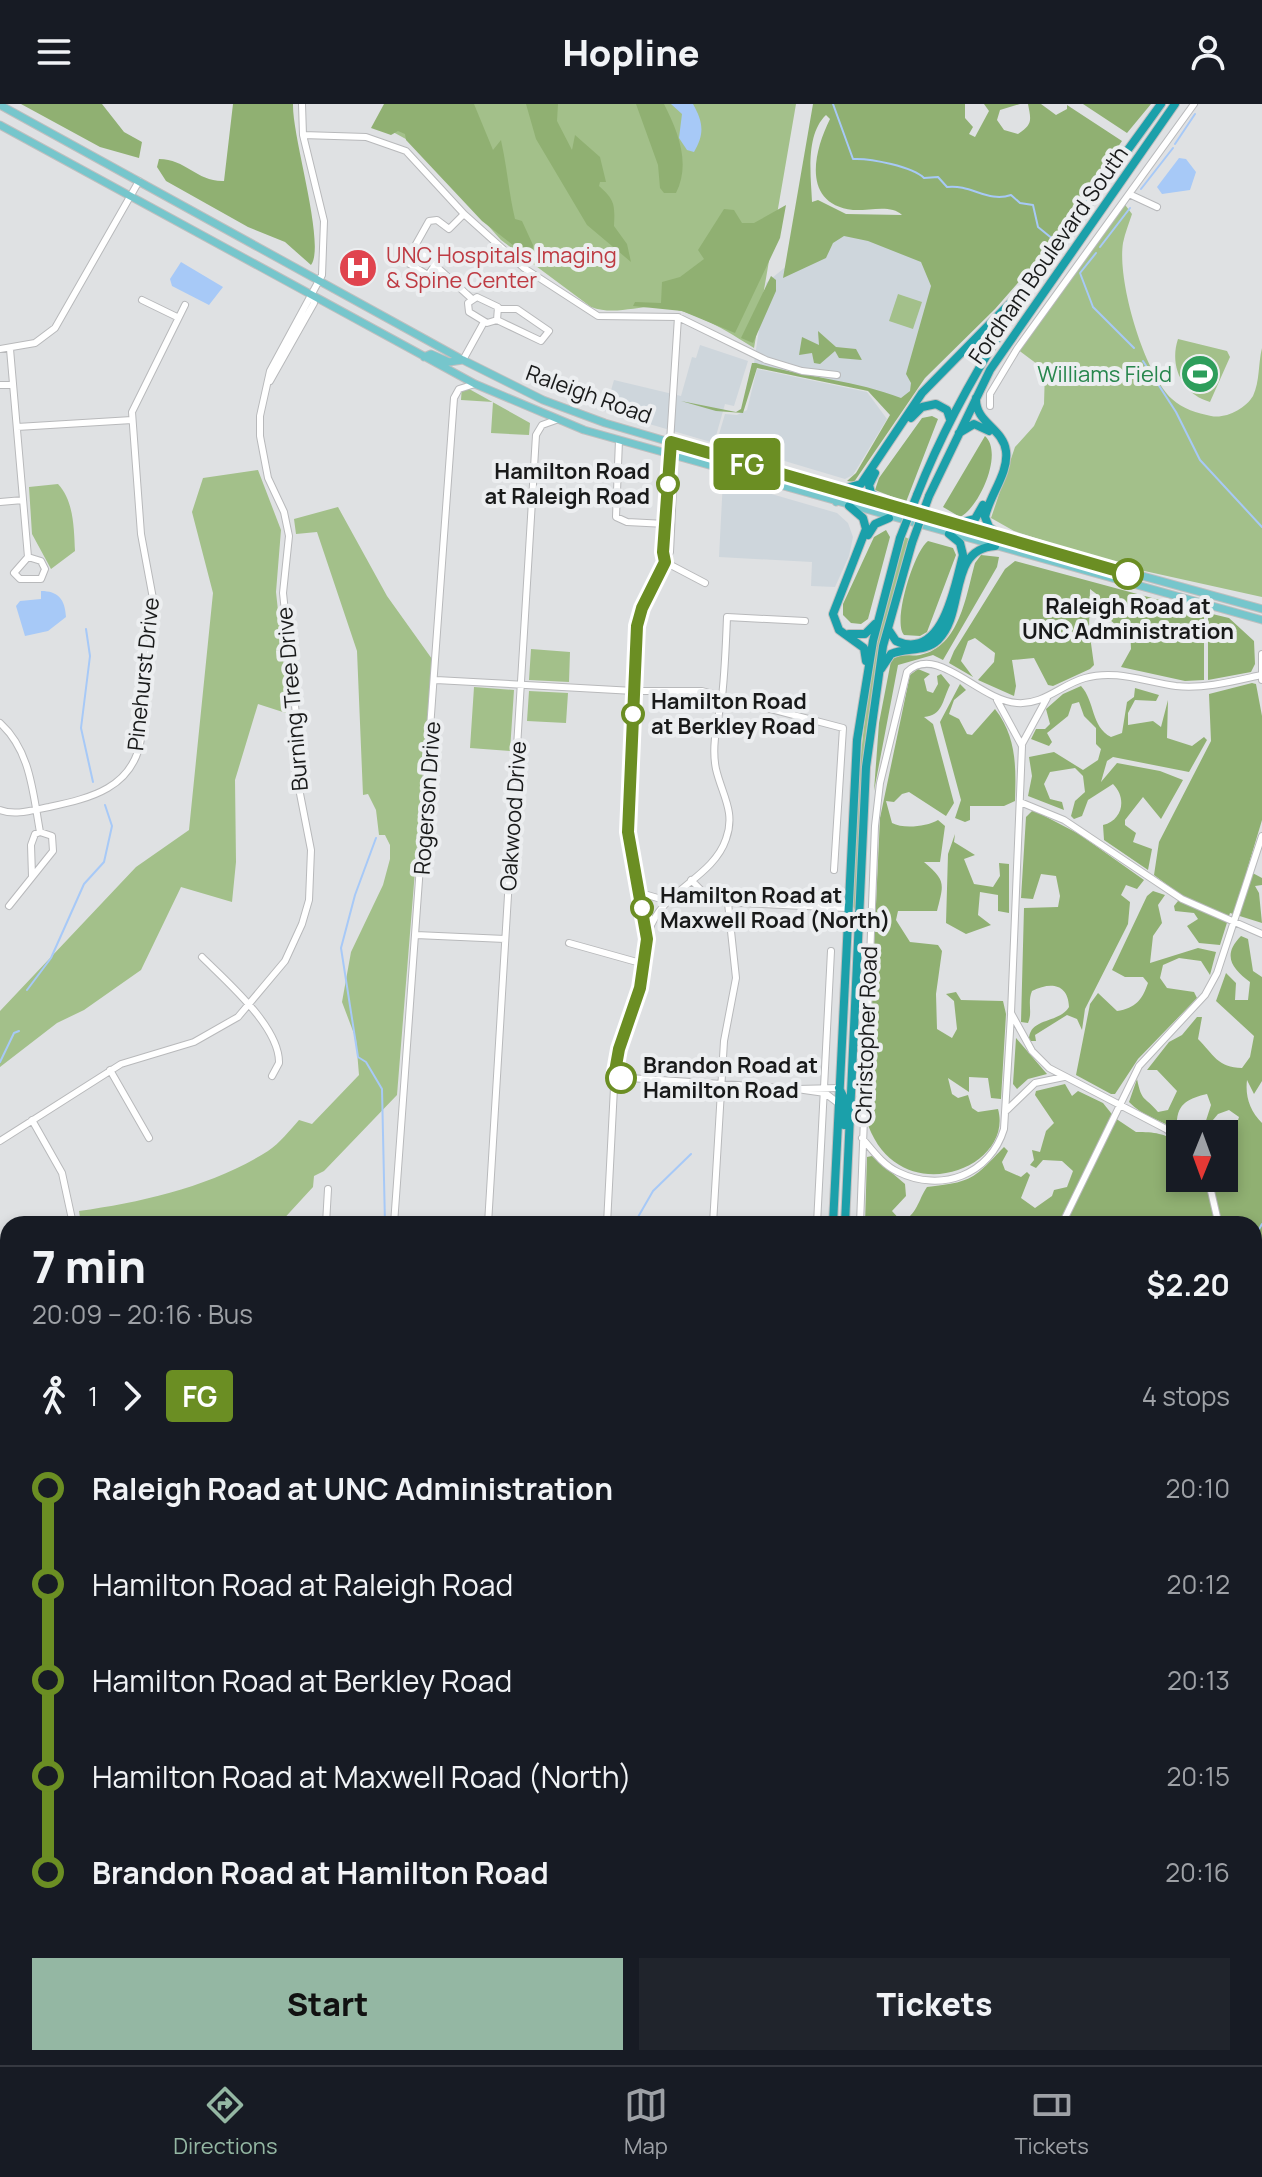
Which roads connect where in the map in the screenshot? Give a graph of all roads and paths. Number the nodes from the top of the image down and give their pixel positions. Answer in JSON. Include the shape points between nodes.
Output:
{"nodes":[{"id":1,"x":302,"y":104,"type":"edge"},
{"id":2,"x":1161,"y":104,"type":"edge"},
{"id":3,"x":1175,"y":104,"type":"edge"},
{"id":4,"x":1194,"y":104,"type":"edge"},
{"id":5,"x":0,"y":105,"type":"edge"},
{"id":6,"x":0,"y":125,"type":"edge"},
{"id":7,"x":303,"y":135,"type":"junction"},
{"id":8,"x":139,"y":181,"type":"junction"},
{"id":9,"x":1129,"y":194,"type":"junction"},
{"id":10,"x":130,"y":196,"type":"junction"},
{"id":11,"x":1157,"y":207,"type":"dead end"},
{"id":12,"x":464,"y":214,"type":"junction"},
{"id":13,"x":415,"y":247,"type":"junction"},
{"id":14,"x":435,"y":265,"type":"junction"},
{"id":15,"x":1045,"y":266,"type":"junction"},
{"id":16,"x":320,"y":282,"type":"junction"},
{"id":17,"x":313,"y":296,"type":"junction"},
{"id":18,"x":472,"y":299,"type":"junction"},
{"id":19,"x":142,"y":300,"type":"dead end"},
{"id":20,"x":185,"y":305,"type":"dead end"},
{"id":21,"x":499,"y":309,"type":"junction"},
{"id":22,"x":177,"y":317,"type":"junction"},
{"id":23,"x":678,"y":317,"type":"junction"},
{"id":24,"x":497,"y":320,"type":"junction"},
{"id":25,"x":484,"y":322,"type":"junction"},
{"id":26,"x":473,"y":342,"type":"junction"},
{"id":27,"x":0,"y":349,"type":"edge"},
{"id":28,"x":10,"y":349,"type":"junction"},
{"id":29,"x":455,"y":355,"type":"junction"},
{"id":30,"x":424,"y":357,"type":"junction"},
{"id":31,"x":463,"y":360,"type":"junction"},
{"id":32,"x":837,"y":375,"type":"dead end"},
{"id":33,"x":475,"y":384,"type":"junction"},
{"id":34,"x":0,"y":385,"type":"edge"},
{"id":35,"x":13,"y":385,"type":"junction"},
{"id":36,"x":977,"y":393,"type":"junction"},
{"id":37,"x":990,"y":406,"type":"dead end"},
{"id":38,"x":950,"y":419,"type":"junction"},
{"id":39,"x":132,"y":420,"type":"junction"},
{"id":40,"x":556,"y":420,"type":"junction"},
{"id":41,"x":17,"y":427,"type":"junction"},
{"id":42,"x":955,"y":436,"type":"junction"},
{"id":43,"x":619,"y":440,"type":"junction"},
{"id":44,"x":671,"y":442,"type":"junction"},
{"id":45,"x":671,"y":455,"type":"junction"},
{"id":46,"x":839,"y":490,"type":"junction"},
{"id":47,"x":23,"y":500,"type":"junction"},
{"id":48,"x":0,"y":502,"type":"edge"},
{"id":49,"x":836,"y":502,"type":"junction"},
{"id":50,"x":849,"y":506,"type":"junction"},
{"id":51,"x":888,"y":506,"type":"junction"},
{"id":52,"x":889,"y":518,"type":"junction"},
{"id":53,"x":668,"y":524,"type":"junction"},
{"id":54,"x":955,"y":524,"type":"junction"},
{"id":55,"x":949,"y":534,"type":"junction"},
{"id":56,"x":1006,"y":539,"type":"junction"},
{"id":57,"x":995,"y":546,"type":"junction"},
{"id":58,"x":28,"y":557,"type":"junction"},
{"id":59,"x":665,"y":562,"type":"junction"},
{"id":60,"x":705,"y":583,"type":"dead end"},
{"id":61,"x":1262,"y":609,"type":"edge"},
{"id":62,"x":877,"y":620,"type":"junction"},
{"id":63,"x":1262,"y":620,"type":"edge"},
{"id":64,"x":805,"y":621,"type":"dead end"},
{"id":65,"x":888,"y":628,"type":"junction"},
{"id":66,"x":1262,"y":654,"type":"edge"},
{"id":67,"x":878,"y":672,"type":"junction"},
{"id":68,"x":1262,"y":677,"type":"edge"},
{"id":69,"x":865,"y":678,"type":"junction"},
{"id":70,"x":436,"y":680,"type":"junction"},
{"id":71,"x":522,"y":686,"type":"junction"},
{"id":72,"x":634,"y":691,"type":"junction"},
{"id":73,"x":722,"y":695,"type":"junction"},
{"id":74,"x":1047,"y":698,"type":"junction"},
{"id":75,"x":997,"y":700,"type":"junction"},
{"id":76,"x":0,"y":723,"type":"edge"},
{"id":77,"x":1022,"y":746,"type":"junction"},
{"id":78,"x":1020,"y":802,"type":"junction"},
{"id":79,"x":0,"y":810,"type":"edge"},
{"id":80,"x":36,"y":810,"type":"junction"},
{"id":81,"x":40,"y":832,"type":"junction"},
{"id":82,"x":1262,"y":836,"type":"edge"},
{"id":83,"x":834,"y":870,"type":"dead end"},
{"id":84,"x":32,"y":878,"type":"junction"},
{"id":85,"x":691,"y":880,"type":"junction"},
{"id":86,"x":637,"y":892,"type":"junction"},
{"id":87,"x":668,"y":901,"type":"junction"},
{"id":88,"x":728,"y":903,"type":"junction"},
{"id":89,"x":9,"y":906,"type":"dead end"},
{"id":90,"x":847,"y":908,"type":"junction"},
{"id":91,"x":1234,"y":922,"type":"junction"},
{"id":92,"x":1262,"y":934,"type":"edge"},
{"id":93,"x":416,"y":935,"type":"junction"},
{"id":94,"x":505,"y":939,"type":"junction"},
{"id":95,"x":647,"y":939,"type":"junction"},
{"id":96,"x":569,"y":943,"type":"dead end"},
{"id":97,"x":831,"y":951,"type":"dead end"},
{"id":98,"x":202,"y":957,"type":"dead end"},
{"id":99,"x":644,"y":964,"type":"junction"},
{"id":100,"x":856,"y":970,"type":"junction"},
{"id":101,"x":251,"y":1006,"type":"junction"},
{"id":102,"x":1011,"y":1013,"type":"junction"},
{"id":103,"x":110,"y":1070,"type":"junction"},
{"id":104,"x":272,"y":1076,"type":"dead end"},
{"id":105,"x":614,"y":1077,"type":"junction"},
{"id":106,"x":1064,"y":1077,"type":"junction"},
{"id":107,"x":722,"y":1083,"type":"junction"},
{"id":108,"x":839,"y":1088,"type":"junction"},
{"id":109,"x":851,"y":1088,"type":"junction"},
{"id":110,"x":863,"y":1088,"type":"junction"},
{"id":111,"x":825,"y":1090,"type":"junction"},
{"id":112,"x":838,"y":1103,"type":"junction"},
{"id":113,"x":1119,"y":1104,"type":"junction"},
{"id":114,"x":1007,"y":1110,"type":"junction"},
{"id":115,"x":32,"y":1120,"type":"junction"},
{"id":116,"x":1166,"y":1132,"type":"edge"},
{"id":117,"x":149,"y":1138,"type":"dead end"},
{"id":118,"x":862,"y":1138,"type":"junction"},
{"id":119,"x":848,"y":1140,"type":"junction"},
{"id":120,"x":0,"y":1141,"type":"edge"},
{"id":121,"x":328,"y":1189,"type":"dead end"},
{"id":122,"x":1211,"y":1192,"type":"edge"},
{"id":123,"x":71,"y":1216,"type":"edge"},
{"id":124,"x":326,"y":1216,"type":"edge"},
{"id":125,"x":395,"y":1216,"type":"edge"},
{"id":126,"x":488,"y":1216,"type":"edge"},
{"id":127,"x":607,"y":1216,"type":"edge"},
{"id":128,"x":714,"y":1216,"type":"edge"},
{"id":129,"x":817,"y":1216,"type":"edge"},
{"id":130,"x":833,"y":1216,"type":"edge"},
{"id":131,"x":845,"y":1216,"type":"edge"},
{"id":132,"x":860,"y":1216,"type":"edge"},
{"id":133,"x":1066,"y":1216,"type":"edge"},
{"id":134,"x":1217,"y":1216,"type":"edge"}],
"edges":[{"from":1,"to":7,"type":"street"},
{"from":2,"to":15,"type":"highway","name":"Fordham Boulevard South"},
{"from":3,"to":36,"type":"highway","name":"Fordham Boulevard South","via":[[1035,300]]},
{"from":4,"to":9,"type":"street"},
{"from":5,"to":8,"type":"main road","name":"Raleigh Road"},
{"from":6,"to":10,"type":"main road","name":"Raleigh Road"},
{"from":7,"to":12,"type":"street","via":[[366,137],[391,144],[419,163]]},
{"from":7,"to":16,"type":"street","via":[[324,221]]},
{"from":8,"to":10,"type":"street"},
{"from":8,"to":16,"type":"main road","name":"Raleigh Road"},
{"from":9,"to":11,"type":"street"},
{"from":9,"to":37,"type":"street","via":[[1017,349],[990,394]]},
{"from":10,"to":17,"type":"main road","name":"Raleigh Road"},
{"from":10,"to":28,"type":"street","via":[[55,328],[35,343]]},
{"from":12,"to":13,"type":"street","via":[[449,229],[429,221]]},
{"from":12,"to":23,"type":"street","via":[[524,268],[598,316]]},
{"from":13,"to":14,"type":"street"},
{"from":13,"to":14,"type":"street","via":[[406,262],[428,275]]},
{"from":14,"to":18,"type":"street"},
{"from":15,"to":38,"type":"highway","name":"Fordham Boulevard South"},
{"from":15,"to":46,"type":"highway","via":[[922,393],[861,484]]},
{"from":16,"to":17,"type":"street","name":"Burning Tree Drive"},
{"from":16,"to":29,"type":"main road","name":"Raleigh Road"},
{"from":17,"to":30,"type":"main road","name":"Raleigh Road"},
{"from":17,"to":101,"type":"street","name":"Burning Tree Drive","via":[[314,303],[269,382],[260,416],[262,456],[288,527],[284,601],[297,724],[295,768],[309,826],[312,874],[298,937]]},
{"from":18,"to":21,"type":"street","via":[[481,297]]},
{"from":18,"to":25,"type":"street","via":[[469,312]]},
{"from":19,"to":22,"type":"street"},
{"from":20,"to":22,"type":"street","name":"Pinehurst Drive"},
{"from":21,"to":24,"type":"street"},
{"from":21,"to":24,"type":"street","via":[[517,309],[549,331],[541,341]]},
{"from":22,"to":39,"type":"street","name":"Pinehurst Drive","via":[[135,403]]},
{"from":23,"to":32,"type":"street","via":[[766,360]]},
{"from":23,"to":44,"type":"street"},
{"from":24,"to":25,"type":"street"},
{"from":25,"to":26,"type":"street"},
{"from":26,"to":29,"type":"street"},
{"from":26,"to":31,"type":"street"},
{"from":27,"to":28,"type":"street"},
{"from":28,"to":35,"type":"street"},
{"from":29,"to":31,"type":"main road","name":"Raleigh Road"},
{"from":30,"to":31,"type":"main road"},
{"from":30,"to":33,"type":"main road","name":"Raleigh Road"},
{"from":31,"to":44,"type":"main road","name":"Raleigh Road","via":[[543,400]]},
{"from":33,"to":40,"type":"main road","name":"Raleigh Road"},
{"from":33,"to":70,"type":"street","name":"Rogerson Drive","via":[[459,389],[454,398]]},
{"from":34,"to":35,"type":"street"},
{"from":35,"to":41,"type":"street"},
{"from":36,"to":42,"type":"highway","name":"Fordham Boulevard South"},
{"from":36,"to":56,"type":"highway","via":[[979,415],[1005,447],[1004,466],[985,518]]},
{"from":38,"to":51,"type":"highway","via":[[936,404],[915,412],[869,485]]},
{"from":38,"to":62,"type":"highway","name":"Fordham Boulevard South","bridge":true,"via":[[900,538]]},
{"from":39,"to":41,"type":"street"},
{"from":39,"to":80,"type":"street","name":"Pinehurst Drive","via":[[141,534],[154,604],[140,745],[130,768],[111,788]]},
{"from":40,"to":43,"type":"main road","name":"Raleigh Road"},
{"from":40,"to":71,"type":"street","name":"Oakwood Drive","via":[[545,423],[536,435]]},
{"from":41,"to":47,"type":"street"},
{"from":42,"to":54,"type":"highway","via":[[979,425],[997,438],[1001,454],[979,514]]},
{"from":42,"to":65,"type":"highway","name":"Fordham Boulevard South","bridge":true,"via":[[920,520]]},
{"from":43,"to":45,"type":"main road","name":"Raleigh Road"},
{"from":43,"to":53,"type":"street","via":[[616,517]]},
{"from":44,"to":45,"type":"street"},
{"from":44,"to":46,"type":"main road","name":"Raleigh Road"},
{"from":45,"to":49,"type":"main road","name":"Raleigh Road"},
{"from":45,"to":53,"type":"street"},
{"from":46,"to":51,"type":"main road","name":"Raleigh Road"},
{"from":47,"to":48,"type":"street"},
{"from":47,"to":58,"type":"street"},
{"from":49,"to":50,"type":"main road","name":"Raleigh Road"},
{"from":49,"to":51,"type":"main road","via":[[844,498]]},
{"from":50,"to":52,"type":"main road","name":"Raleigh Road"},
{"from":50,"to":69,"type":"highway","via":[[863,518],[866,529],[833,614],[839,630],[864,648]]},
{"from":51,"to":54,"type":"main road","name":"Raleigh Road"},
{"from":52,"to":55,"type":"main road","name":"Raleigh Road"},
{"from":52,"to":62,"type":"highway","via":[[870,530],[838,607],[840,624],[854,635],[868,633]]},
{"from":53,"to":59,"type":"street"},
{"from":54,"to":56,"type":"main road","name":"Raleigh Road"},
{"from":55,"to":57,"type":"main road","name":"Raleigh Road"},
{"from":55,"to":65,"type":"highway","via":[[960,543],[963,555],[939,628],[928,640],[909,645],[896,641]]},
{"from":56,"to":61,"type":"main road","name":"Raleigh Road"},
{"from":57,"to":63,"type":"main road","name":"Raleigh Road"},
{"from":57,"to":67,"type":"highway","via":[[970,555],[937,642],[891,654]]},
{"from":58,"to":58,"type":"street","via":[[14,573],[28,581],[41,579],[41,561]]},
{"from":59,"to":60,"type":"street"},
{"from":59,"to":72,"type":"street","via":[[638,618]]},
{"from":62,"to":69,"type":"highway","name":"Fordham Boulevard South"},
{"from":64,"to":73,"type":"street","via":[[727,617]]},
{"from":65,"to":67,"type":"highway","name":"Fordham Boulevard South"},
{"from":66,"to":68,"type":"street"},
{"from":67,"to":100,"type":"highway","name":"Fordham Boulevard South","via":[[866,767]]},
{"from":68,"to":74,"type":"street","via":[[1186,687],[1102,675],[1069,684]]},
{"from":69,"to":90,"type":"highway","name":"Fordham Boulevard South"},
{"from":70,"to":71,"type":"street"},
{"from":70,"to":93,"type":"street","name":"Rogerson Drive"},
{"from":71,"to":72,"type":"street"},
{"from":71,"to":94,"type":"street","name":"Oakwood Drive"},
{"from":72,"to":73,"type":"street"},
{"from":72,"to":86,"type":"street","via":[[628,832]]},
{"from":73,"to":83,"type":"street","via":[[843,728]]},
{"from":73,"to":85,"type":"street","via":[[714,756],[730,808],[730,826],[726,843]]},
{"from":74,"to":75,"type":"street","via":[[1026,703]]},
{"from":74,"to":77,"type":"street"},
{"from":75,"to":77,"type":"street"},
{"from":75,"to":110,"type":"street","name":"Christopher Road","via":[[934,662],[918,663],[904,676],[878,799]]},
{"from":76,"to":80,"type":"street","via":[[26,762]]},
{"from":77,"to":78,"type":"street"},
{"from":78,"to":91,"type":"street","via":[[1064,820],[1182,899]]},
{"from":78,"to":102,"type":"street"},
{"from":79,"to":80,"type":"street","name":"Pinehurst Drive"},
{"from":80,"to":81,"type":"street"},
{"from":81,"to":84,"type":"street","via":[[31,845]]},
{"from":81,"to":84,"type":"street","via":[[52,836],[54,846]]},
{"from":82,"to":91,"type":"street"},
{"from":84,"to":89,"type":"street"},
{"from":85,"to":87,"type":"street"},
{"from":85,"to":88,"type":"street","via":[[711,898]]},
{"from":86,"to":87,"type":"street"},
{"from":86,"to":95,"type":"street"},
{"from":87,"to":95,"type":"street","via":[[653,919]]},
{"from":88,"to":90,"type":"street"},
{"from":88,"to":107,"type":"street","via":[[737,968]]},
{"from":90,"to":100,"type":"highway","via":[[853,913]]},
{"from":90,"to":108,"type":"highway"},
{"from":91,"to":92,"type":"street"},
{"from":91,"to":113,"type":"street","via":[[1205,995],[1149,1053]]},
{"from":93,"to":94,"type":"street"},
{"from":93,"to":125,"type":"street","name":"Rogerson Drive"},
{"from":94,"to":126,"type":"street","name":"Oakwood Drive"},
{"from":95,"to":99,"type":"street"},
{"from":96,"to":99,"type":"street"},
{"from":97,"to":111,"type":"street"},
{"from":98,"to":101,"type":"street"},
{"from":99,"to":105,"type":"street"},
{"from":100,"to":109,"type":"highway"},
{"from":101,"to":103,"type":"street","name":"Burning Tree Drive","via":[[194,1042]]},
{"from":101,"to":104,"type":"street","via":[[279,1055]]},
{"from":102,"to":106,"type":"street","via":[[1032,1051]]},
{"from":102,"to":114,"type":"street"},
{"from":103,"to":115,"type":"street","name":"Burning Tree Drive"},
{"from":103,"to":117,"type":"street"},
{"from":105,"to":107,"type":"street"},
{"from":105,"to":127,"type":"street"},
{"from":106,"to":113,"type":"street"},
{"from":106,"to":114,"type":"street","via":[[1035,1083]]},
{"from":107,"to":111,"type":"street"},
{"from":107,"to":128,"type":"street"},
{"from":108,"to":111,"type":"street"},
{"from":108,"to":112,"type":"highway"},
{"from":108,"to":119,"type":"highway"},
{"from":109,"to":110,"type":"street"},
{"from":109,"to":119,"type":"highway"},
{"from":110,"to":118,"type":"street","name":"Christopher Road"},
{"from":111,"to":112,"type":"street"},
{"from":111,"to":129,"type":"street"},
{"from":112,"to":130,"type":"highway"},
{"from":113,"to":116,"type":"street"},
{"from":113,"to":133,"type":"street"},
{"from":114,"to":118,"type":"street","via":[[1000,1143],[989,1158],[950,1181],[931,1182],[896,1171]]},
{"from":115,"to":120,"type":"street","name":"Burning Tree Drive"},
{"from":115,"to":123,"type":"street","via":[[62,1173]]},
{"from":118,"to":132,"type":"street","name":"Christopher Road"},
{"from":119,"to":131,"type":"highway"},
{"from":121,"to":124,"type":"street"},
{"from":122,"to":134,"type":"street"}]}
